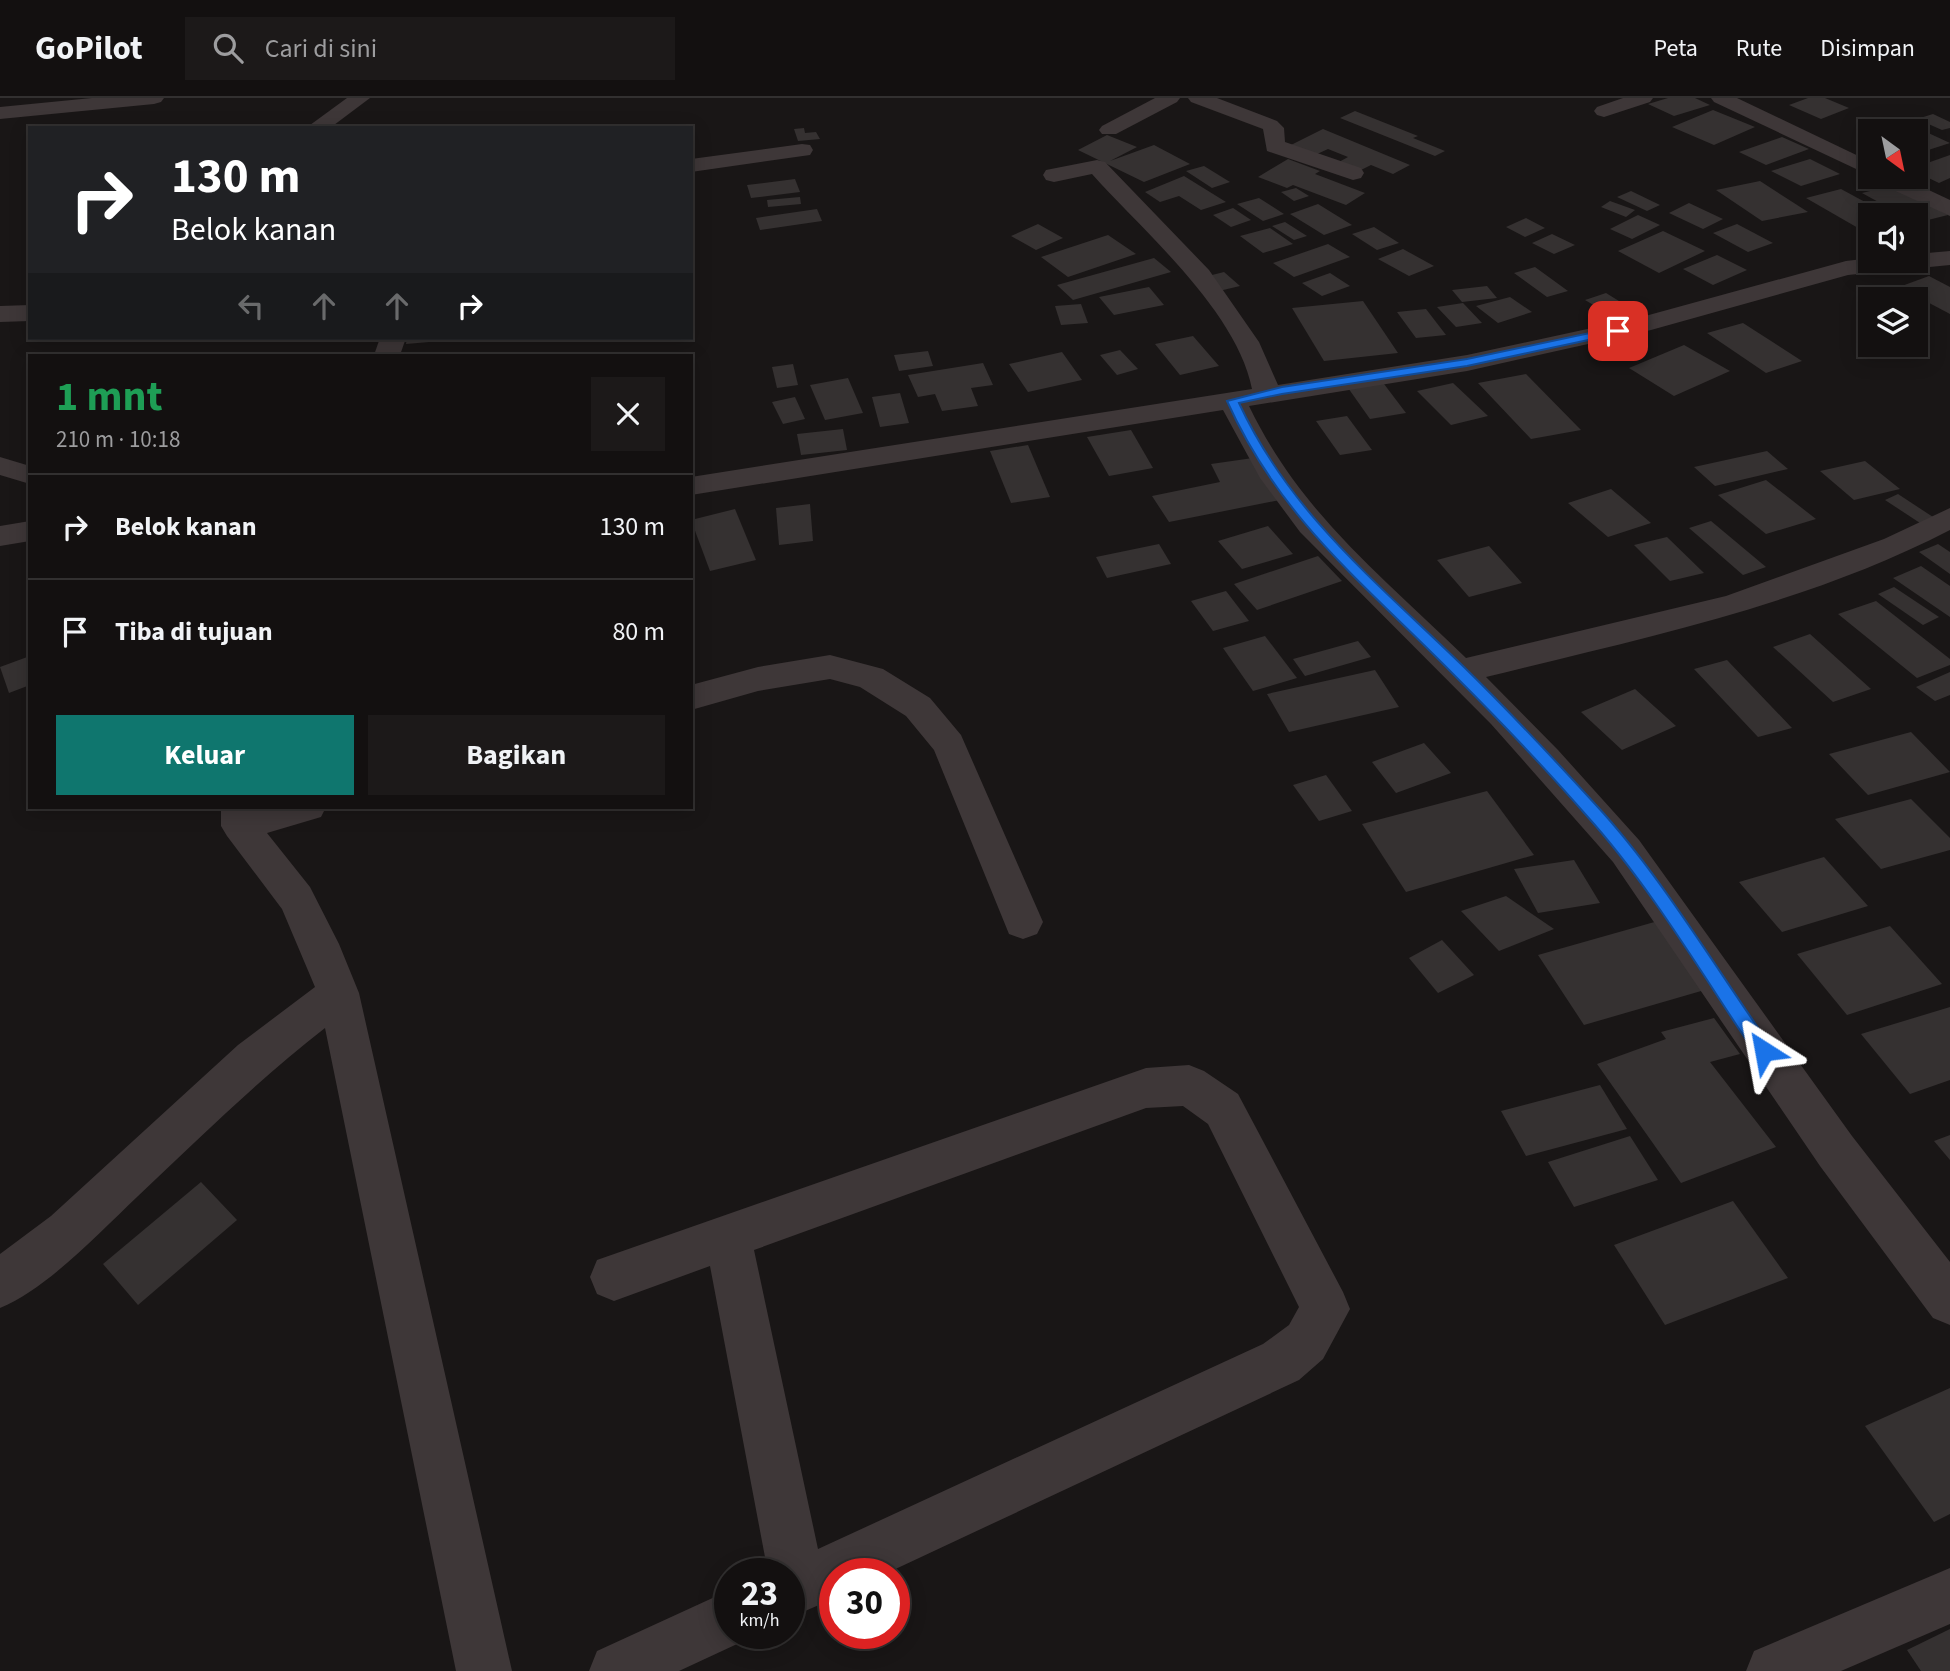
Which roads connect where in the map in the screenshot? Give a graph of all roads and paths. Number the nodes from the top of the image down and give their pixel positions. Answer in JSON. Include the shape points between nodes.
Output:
{"nodes":[{"id":1,"x":154,"y":98,"type":"edge"},
{"id":2,"x":360,"y":98,"type":"edge"},
{"id":3,"x":1170,"y":98,"type":"edge"},
{"id":4,"x":1198,"y":98,"type":"edge"},
{"id":5,"x":1643,"y":98,"type":"edge"},
{"id":6,"x":1721,"y":98,"type":"edge"},
{"id":7,"x":1604,"y":111,"type":"dead end"},
{"id":8,"x":0,"y":113,"type":"edge"},
{"id":9,"x":319,"y":126,"type":"edge"},
{"id":10,"x":1109,"y":130,"type":"dead end"},
{"id":11,"x":802,"y":150,"type":"dead end"},
{"id":12,"x":1858,"y":164,"type":"edge"},
{"id":13,"x":693,"y":166,"type":"edge"},
{"id":14,"x":1353,"y":173,"type":"dead end"},
{"id":15,"x":1054,"y":175,"type":"dead end"},
{"id":16,"x":1909,"y":189,"type":"edge"},
{"id":17,"x":1950,"y":209,"type":"edge"},
{"id":18,"x":1950,"y":258,"type":"edge"},
{"id":19,"x":1928,"y":260,"type":"edge"},
{"id":20,"x":1858,"y":267,"type":"edge"},
{"id":21,"x":28,"y":313,"type":"edge"},
{"id":22,"x":0,"y":314,"type":"edge"},
{"id":23,"x":1250,"y":397,"type":"junction"},
{"id":24,"x":0,"y":466,"type":"edge"},
{"id":25,"x":28,"y":474,"type":"edge"},
{"id":26,"x":693,"y":486,"type":"edge"},
{"id":27,"x":1950,"y":518,"type":"edge"},
{"id":28,"x":28,"y":531,"type":"edge"},
{"id":29,"x":0,"y":536,"type":"edge"},
{"id":30,"x":1460,"y":671,"type":"junction"},
{"id":31,"x":693,"y":697,"type":"edge"},
{"id":32,"x":293,"y":809,"type":"edge"},
{"id":33,"x":240,"y":816,"type":"edge"},
{"id":34,"x":1023,"y":922,"type":"dead end"},
{"id":35,"x":338,"y":993,"type":"junction"},
{"id":36,"x":728,"y":1237,"type":"junction"},
{"id":37,"x":614,"y":1277,"type":"dead end"},
{"id":38,"x":0,"y":1283,"type":"edge"},
{"id":39,"x":1950,"y":1301,"type":"edge"},
{"id":40,"x":788,"y":1558,"type":"edge"},
{"id":41,"x":805,"y":1584,"type":"edge"},
{"id":42,"x":1950,"y":1596,"type":"edge"},
{"id":43,"x":714,"y":1626,"type":"edge"},
{"id":44,"x":484,"y":1671,"type":"edge"},
{"id":45,"x":617,"y":1671,"type":"edge"},
{"id":46,"x":1774,"y":1671,"type":"edge"}],
"edges":[{"from":1,"to":8,"type":"street"},
{"from":2,"to":9,"type":"street"},
{"from":3,"to":10,"type":"street"},
{"from":4,"to":14,"type":"street","via":[[1270,125],[1275,146]]},
{"from":5,"to":7,"type":"street"},
{"from":6,"to":12,"type":"street"},
{"from":11,"to":13,"type":"street"},
{"from":15,"to":23,"type":"street","via":[[1097,167],[1177,248],[1220,303],[1263,372]]},
{"from":16,"to":17,"type":"street"},
{"from":18,"to":19,"type":"street"},
{"from":20,"to":23,"type":"street","via":[[1545,347]]},
{"from":21,"to":22,"type":"street"},
{"from":23,"to":26,"type":"street"},
{"from":23,"to":30,"type":"street","via":[[1248,433],[1298,509],[1381,598]]},
{"from":24,"to":25,"type":"street"},
{"from":27,"to":30,"type":"street","via":[[1895,546],[1733,605]]},
{"from":28,"to":29,"type":"street"},
{"from":30,"to":39,"type":"street","via":[[1626,851],[1772,1062]]},
{"from":31,"to":34,"type":"street","via":[[758,679],[830,667],[871,678],[918,707],[949,744]]},
{"from":32,"to":33,"type":"street"},
{"from":33,"to":35,"type":"street","via":[[296,898]]},
{"from":35,"to":38,"type":"street","via":[[253,1059],[67,1232]]},
{"from":35,"to":44,"type":"street"},
{"from":36,"to":37,"type":"street"},
{"from":36,"to":40,"type":"street"},
{"from":36,"to":41,"type":"street","via":[[1146,1088],[1189,1085],[1223,1109],[1326,1309],[1306,1342],[1281,1363]]},
{"from":42,"to":46,"type":"street"},
{"from":43,"to":45,"type":"street"}]}
